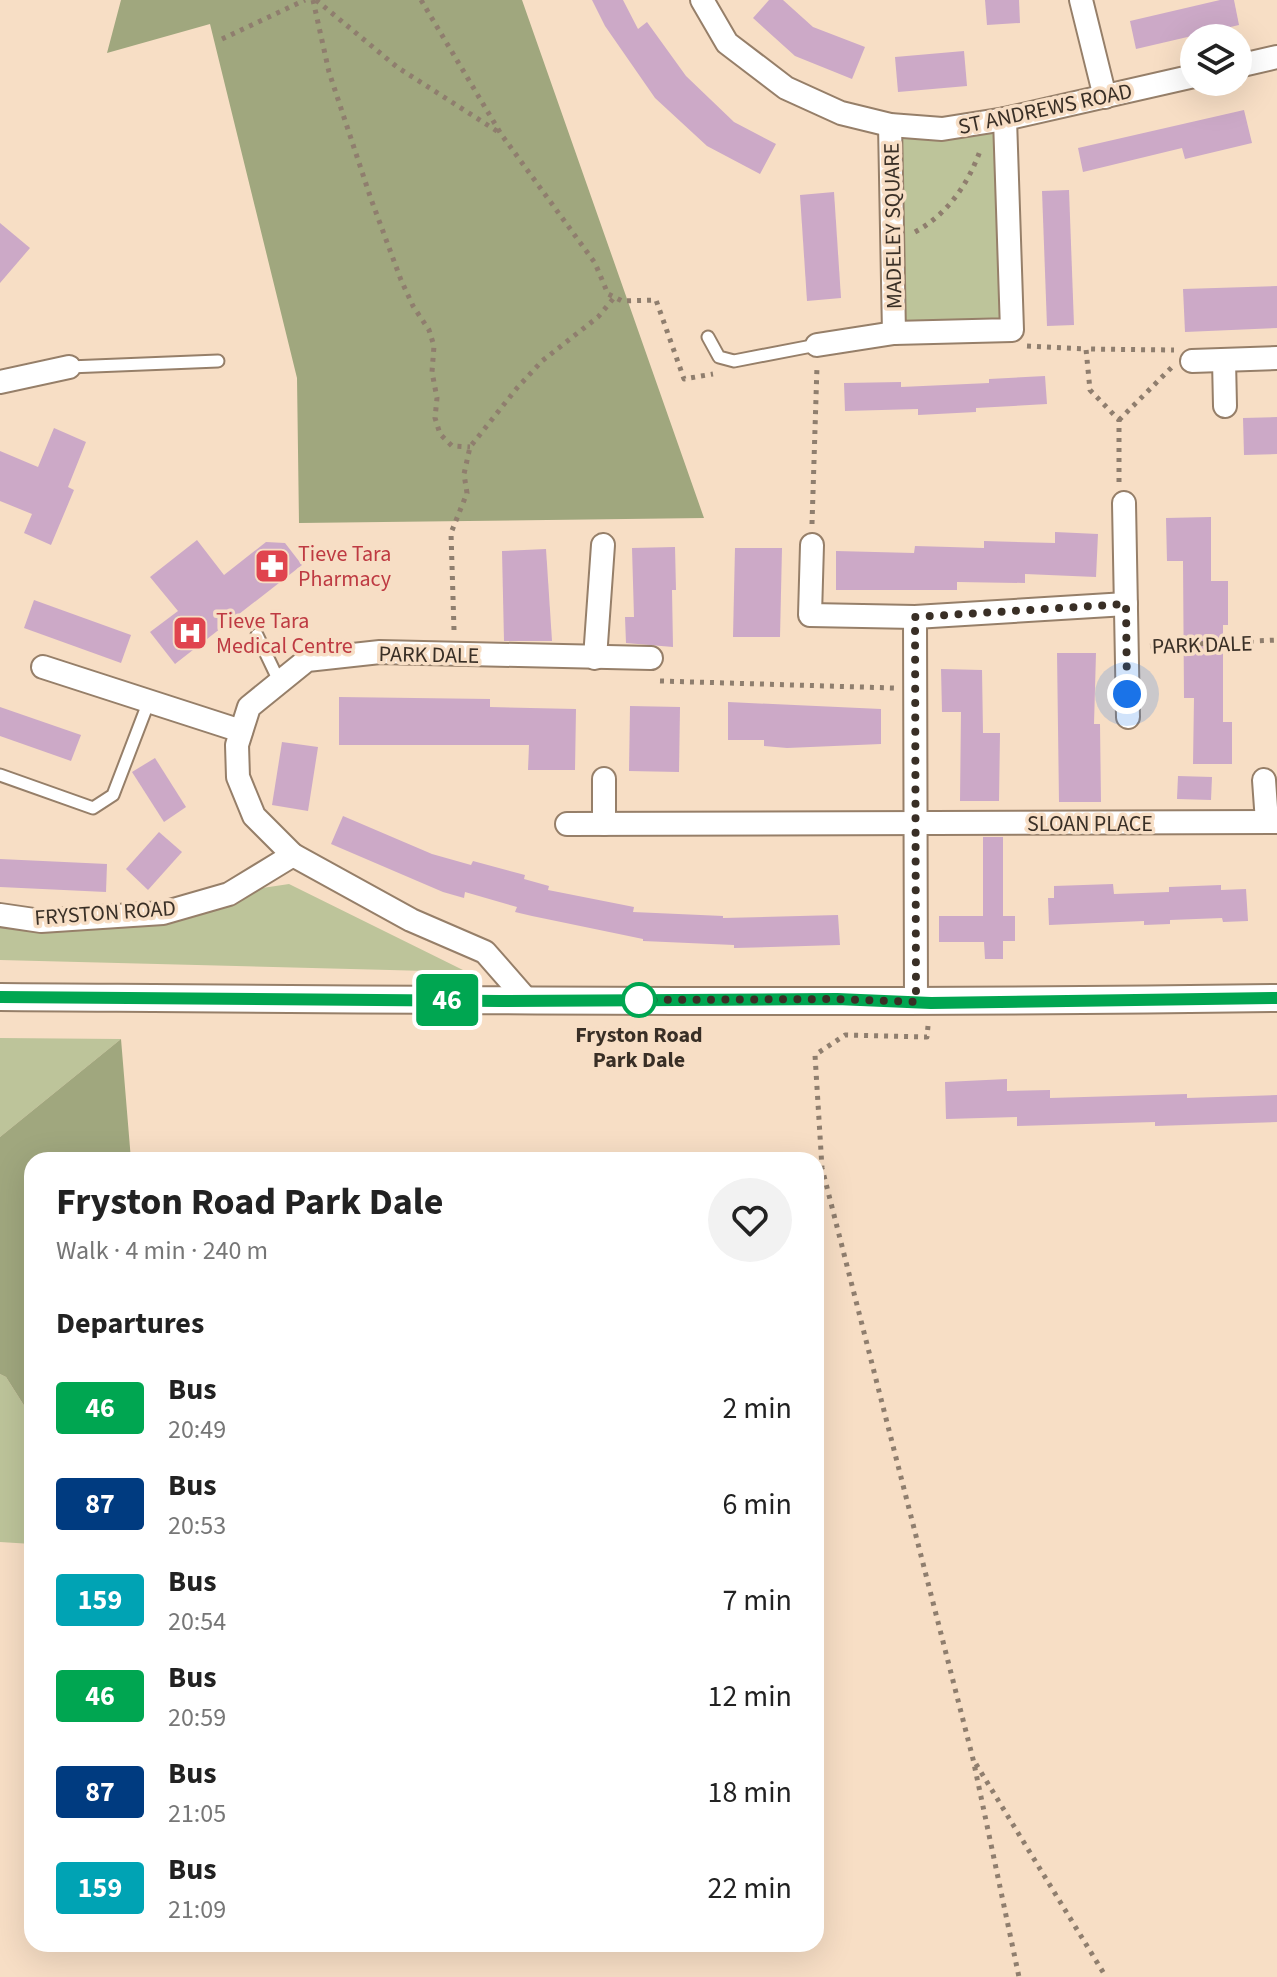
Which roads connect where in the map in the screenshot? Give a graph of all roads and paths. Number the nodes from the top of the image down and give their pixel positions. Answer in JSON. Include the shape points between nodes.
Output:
{"nodes":[{"id":1,"x":305,"y":0,"type":"edge"},
{"id":2,"x":315,"y":0,"type":"edge"},
{"id":3,"x":421,"y":0,"type":"edge"},
{"id":4,"x":702,"y":0,"type":"edge"},
{"id":5,"x":1081,"y":0,"type":"edge"},
{"id":6,"x":222,"y":39,"type":"dead end"},
{"id":7,"x":1277,"y":57,"type":"edge"},
{"id":8,"x":1252,"y":63,"type":"edge"},
{"id":9,"x":1180,"y":79,"type":"edge"},
{"id":10,"x":1105,"y":97,"type":"junction"},
{"id":11,"x":997,"y":120,"type":"junction"},
{"id":12,"x":890,"y":125,"type":"junction"},
{"id":13,"x":501,"y":134,"type":"junction"},
{"id":14,"x":892,"y":243,"type":"junction"},
{"id":15,"x":613,"y":299,"type":"junction"},
{"id":16,"x":1012,"y":330,"type":"junction"},
{"id":17,"x":894,"y":333,"type":"junction"},
{"id":18,"x":708,"y":337,"type":"dead end"},
{"id":19,"x":817,"y":345,"type":"junction"},
{"id":20,"x":1086,"y":349,"type":"junction"},
{"id":21,"x":1187,"y":358,"type":"junction"},
{"id":22,"x":1277,"y":358,"type":"edge"},
{"id":23,"x":1224,"y":360,"type":"junction"},
{"id":24,"x":218,"y":361,"type":"dead end"},
{"id":25,"x":69,"y":367,"type":"joint"},
{"id":26,"x":714,"y":373,"type":"dead end"},
{"id":27,"x":0,"y":382,"type":"edge"},
{"id":28,"x":1225,"y":406,"type":"dead end"},
{"id":29,"x":1119,"y":420,"type":"junction"},
{"id":30,"x":470,"y":447,"type":"junction"},
{"id":31,"x":1124,"y":503,"type":"joint"},
{"id":32,"x":603,"y":545,"type":"dead end"},
{"id":33,"x":812,"y":545,"type":"joint"},
{"id":34,"x":1126,"y":604,"type":"junction"},
{"id":35,"x":915,"y":617,"type":"junction"},
{"id":36,"x":257,"y":635,"type":"dead end"},
{"id":37,"x":1277,"y":640,"type":"edge"},
{"id":38,"x":1126,"y":646,"type":"junction"},
{"id":39,"x":454,"y":654,"type":"junction"},
{"id":40,"x":595,"y":658,"type":"junction"},
{"id":41,"x":651,"y":658,"type":"joint"},
{"id":42,"x":43,"y":667,"type":"dead end"},
{"id":43,"x":279,"y":681,"type":"junction"},
{"id":44,"x":914,"y":689,"type":"junction"},
{"id":45,"x":149,"y":701,"type":"junction"},
{"id":46,"x":1128,"y":717,"type":"dead end"},
{"id":47,"x":241,"y":731,"type":"junction"},
{"id":48,"x":0,"y":775,"type":"edge"},
{"id":49,"x":604,"y":779,"type":"dead end"},
{"id":50,"x":1264,"y":780,"type":"dead end"},
{"id":51,"x":1272,"y":822,"type":"edge"},
{"id":52,"x":914,"y":823,"type":"junction"},
{"id":53,"x":567,"y":824,"type":"dead end"},
{"id":54,"x":604,"y":824,"type":"junction"},
{"id":55,"x":293,"y":855,"type":"junction"},
{"id":56,"x":0,"y":915,"type":"edge"},
{"id":57,"x":0,"y":997,"type":"edge"},
{"id":58,"x":1277,"y":998,"type":"edge"},
{"id":59,"x":527,"y":1000,"type":"junction"},
{"id":60,"x":924,"y":1002,"type":"junction"},
{"id":61,"x":821,"y":1152,"type":"edge"},
{"id":62,"x":824,"y":1176,"type":"edge"},
{"id":63,"x":973,"y":1759,"type":"junction"},
{"id":64,"x":1019,"y":1977,"type":"edge"},
{"id":65,"x":1106,"y":1977,"type":"edge"}],
"edges":[{"from":1,"to":6,"type":"path"},
{"from":2,"to":13,"type":"path","via":[[397,67]]},
{"from":2,"to":30,"type":"path","via":[[329,72],[371,199],[401,280],[434,346],[440,434],[452,446]]},
{"from":3,"to":13,"type":"path"},
{"from":4,"to":12,"type":"street","name":"ST ANDREWS ROAD","via":[[727,43],[786,88],[841,113]]},
{"from":5,"to":10,"type":"street"},
{"from":7,"to":8,"type":"street"},
{"from":9,"to":10,"type":"street","name":"ST ANDREWS ROAD"},
{"from":10,"to":11,"type":"street","name":"ST ANDREWS ROAD"},
{"from":11,"to":12,"type":"street","name":"ST ANDREWS ROAD","via":[[942,129]]},
{"from":11,"to":14,"type":"path","via":[[954,201],[919,230]]},
{"from":11,"to":16,"type":"street"},
{"from":12,"to":14,"type":"street","name":"MADELEY SQUARE"},
{"from":13,"to":15,"type":"path","via":[[578,237]]},
{"from":14,"to":17,"type":"street","name":"MADELEY SQUARE"},
{"from":15,"to":26,"type":"path","via":[[656,300],[684,379]]},
{"from":15,"to":30,"type":"path","via":[[542,361]]},
{"from":16,"to":17,"type":"street","name":"MADELEY SQUARE"},
{"from":16,"to":20,"type":"path","via":[[1011,345]]},
{"from":17,"to":19,"type":"street"},
{"from":18,"to":19,"type":"lane","via":[[719,357],[734,361]]},
{"from":19,"to":33,"type":"path"},
{"from":20,"to":21,"type":"path","via":[[1172,348]]},
{"from":20,"to":29,"type":"path","via":[[1090,390]]},
{"from":21,"to":23,"type":"street"},
{"from":21,"to":29,"type":"path"},
{"from":22,"to":23,"type":"street"},
{"from":23,"to":28,"type":"street"},
{"from":24,"to":25,"type":"lane"},
{"from":25,"to":27,"type":"street"},
{"from":29,"to":31,"type":"path"},
{"from":30,"to":39,"type":"path","via":[[464,474],[467,493],[451,533]]},
{"from":31,"to":34,"type":"street"},
{"from":32,"to":40,"type":"street"},
{"from":33,"to":35,"type":"street","via":[[810,615]]},
{"from":34,"to":35,"type":"street"},
{"from":34,"to":38,"type":"street"},
{"from":35,"to":44,"type":"street"},
{"from":36,"to":43,"type":"lane"},
{"from":37,"to":38,"type":"path","name":"PARK DALE"},
{"from":38,"to":46,"type":"street"},
{"from":39,"to":40,"type":"street","name":"PARK DALE"},
{"from":39,"to":43,"type":"street","name":"PARK DALE","via":[[380,652],[307,660]]},
{"from":40,"to":41,"type":"street","name":"PARK DALE"},
{"from":41,"to":44,"type":"path","via":[[649,680]]},
{"from":42,"to":45,"type":"street"},
{"from":43,"to":47,"type":"street","name":"PARK DALE","via":[[249,707]]},
{"from":44,"to":52,"type":"street"},
{"from":45,"to":47,"type":"street"},
{"from":45,"to":48,"type":"lane","via":[[113,795],[93,808]]},
{"from":47,"to":55,"type":"street","name":"PARK DALE","via":[[238,777],[254,816]]},
{"from":49,"to":54,"type":"street"},
{"from":50,"to":51,"type":"street","name":"SLOAN PLACE"},
{"from":51,"to":52,"type":"street","name":"SLOAN PLACE"},
{"from":52,"to":54,"type":"street","name":"SLOAN PLACE"},
{"from":52,"to":60,"type":"street"},
{"from":53,"to":54,"type":"street","name":"SLOAN PLACE"},
{"from":55,"to":56,"type":"street","name":"FRYSTON ROAD","via":[[229,894],[163,913],[41,921]]},
{"from":55,"to":59,"type":"street","name":"PARK DALE","via":[[411,920],[485,952]]},
{"from":57,"to":59,"type":"street"},
{"from":58,"to":60,"type":"street"},
{"from":59,"to":60,"type":"street"},
{"from":60,"to":61,"type":"path","via":[[927,1037],[845,1035],[815,1055]]},
{"from":62,"to":63,"type":"path"},
{"from":63,"to":64,"type":"path"},
{"from":63,"to":65,"type":"path"}]}
